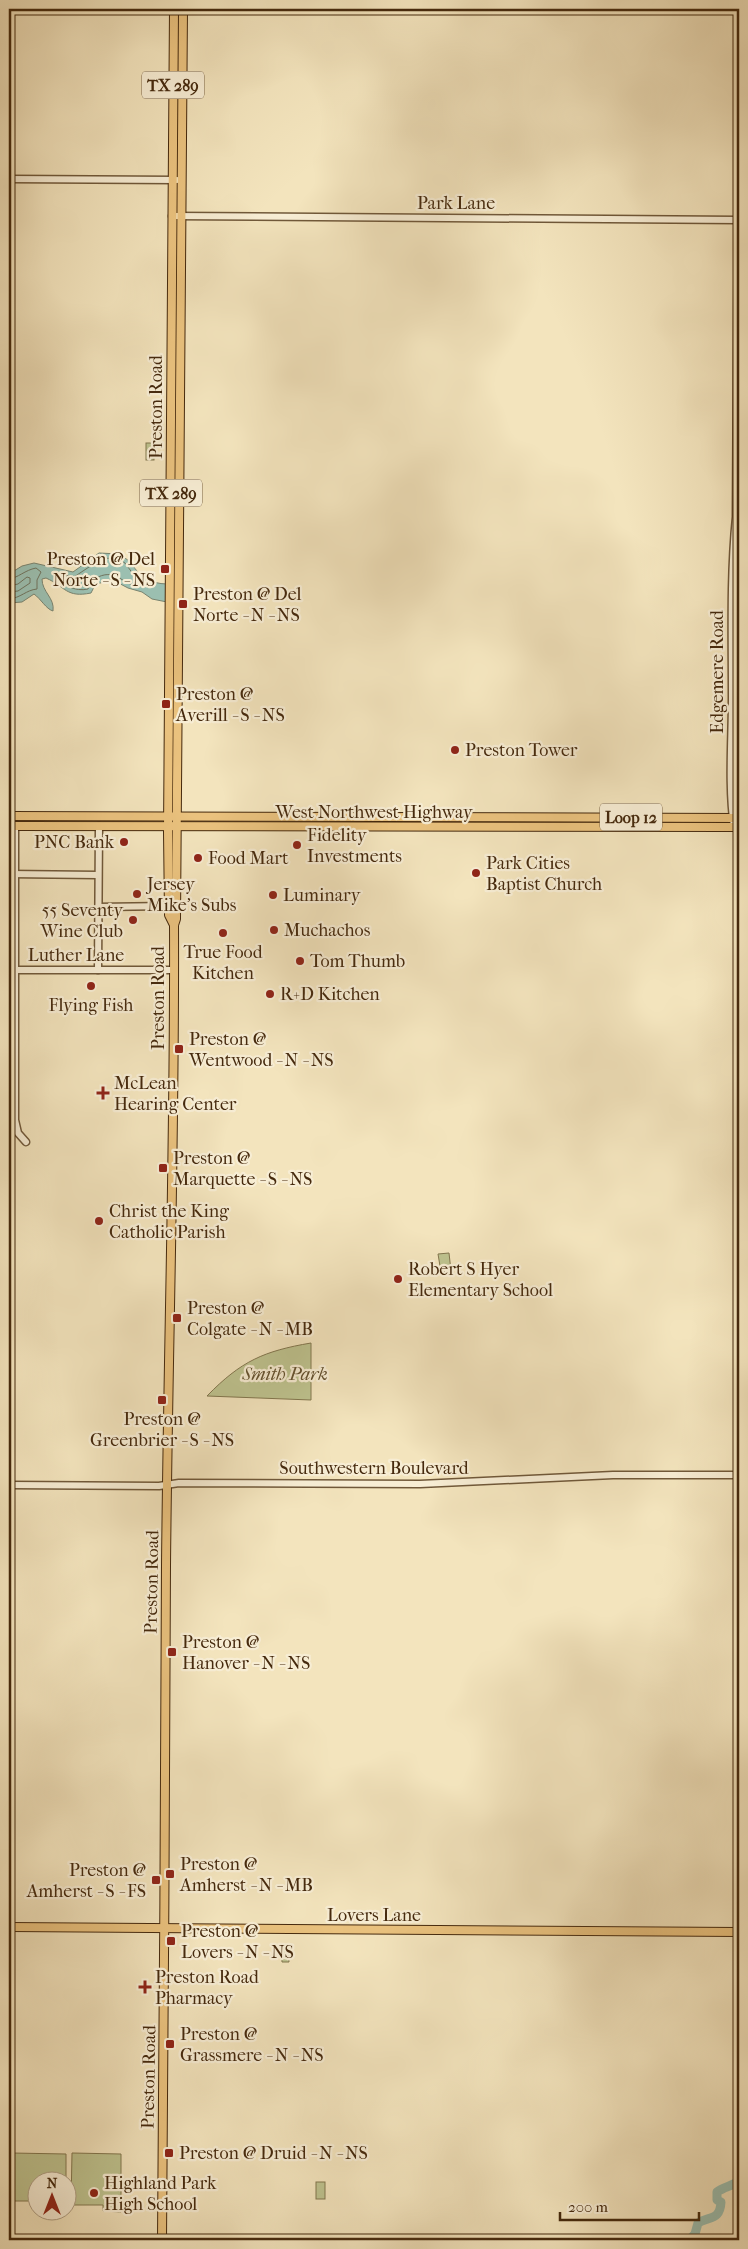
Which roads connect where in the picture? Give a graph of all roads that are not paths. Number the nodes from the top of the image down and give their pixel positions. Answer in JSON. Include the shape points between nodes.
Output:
{"nodes":[{"id":1,"x":174,"y":9,"type":"edge"},
{"id":2,"x":183,"y":9,"type":"edge"},
{"id":3,"x":739,"y":42,"type":"edge"},
{"id":4,"x":9,"y":179,"type":"edge"},
{"id":5,"x":172,"y":180,"type":"junction"},
{"id":6,"x":182,"y":180,"type":"junction"},
{"id":7,"x":172,"y":216,"type":"junction"},
{"id":8,"x":182,"y":216,"type":"junction"},
{"id":9,"x":739,"y":220,"type":"edge"},
{"id":10,"x":736,"y":517,"type":"junction"},
{"id":11,"x":739,"y":526,"type":"edge"},
{"id":12,"x":9,"y":816,"type":"edge"},
{"id":13,"x":65,"y":816,"type":"junction"},
{"id":14,"x":173,"y":816,"type":"junction"},
{"id":15,"x":524,"y":817,"type":"junction"},
{"id":16,"x":736,"y":818,"type":"edge"},
{"id":17,"x":12,"y":826,"type":"edge"},
{"id":18,"x":99,"y":826,"type":"junction"},
{"id":19,"x":172,"y":826,"type":"junction"},
{"id":20,"x":466,"y":827,"type":"junction"},
{"id":21,"x":737,"y":827,"type":"edge"},
{"id":22,"x":11,"y":874,"type":"edge"},
{"id":23,"x":98,"y":875,"type":"junction"},
{"id":24,"x":172,"y":906,"type":"junction"},
{"id":25,"x":98,"y":907,"type":"junction"},
{"id":26,"x":160,"y":907,"type":"junction"},
{"id":27,"x":173,"y":920,"type":"junction"},
{"id":28,"x":12,"y":970,"type":"edge"},
{"id":29,"x":98,"y":970,"type":"junction"},
{"id":30,"x":174,"y":970,"type":"junction"},
{"id":31,"x":26,"y":1142,"type":"dead end"},
{"id":32,"x":739,"y":1475,"type":"edge"},
{"id":33,"x":9,"y":1485,"type":"edge"},
{"id":34,"x":169,"y":1485,"type":"junction"},
{"id":35,"x":9,"y":1927,"type":"edge"},
{"id":36,"x":164,"y":1928,"type":"junction"},
{"id":37,"x":739,"y":1932,"type":"edge"},
{"id":38,"x":162,"y":2240,"type":"edge"}],
"edges":[{"from":1,"to":5,"type":"main road","name":"Preston Road","number":"TX 289"},
{"from":2,"to":6,"type":"main road","name":"Preston Road","number":"TX 289"},
{"from":3,"to":9,"type":"street","name":"Edgemere Road"},
{"from":4,"to":5,"type":"street"},
{"from":5,"to":6,"type":"street"},
{"from":5,"to":7,"type":"main road","name":"Preston Road","number":"TX 289"},
{"from":6,"to":8,"type":"main road","name":"Preston Road","number":"TX 289"},
{"from":7,"to":8,"type":"street","name":"Park Lane"},
{"from":7,"to":14,"type":"main road","name":"Preston Road","number":"TX 289"},
{"from":8,"to":9,"type":"street","name":"Park Lane"},
{"from":8,"to":14,"type":"main road","name":"Preston Road","number":"TX 289"},
{"from":9,"to":10,"type":"street","name":"Edgemere Road"},
{"from":10,"to":11,"type":"street","name":"Edgemere Road"},
{"from":10,"to":16,"type":"street","name":"Edgemere Road","via":[[732,562]]},
{"from":12,"to":13,"type":"main road","name":"West Northwest Highway","number":"Loop 12"},
{"from":13,"to":14,"type":"main road","name":"West Northwest Highway","number":"Loop 12"},
{"from":13,"to":17,"type":"main road","via":[[56,821],[21,821]]},
{"from":14,"to":15,"type":"main road","name":"West Northwest Highway","number":"Loop 12"},
{"from":14,"to":19,"type":"main road","name":"Preston Road","number":"TX 289"},
{"from":15,"to":16,"type":"main road","name":"West Northwest Highway","number":"Loop 12"},
{"from":15,"to":20,"type":"main road","via":[[514,821],[470,821]]},
{"from":16,"to":21,"type":"street","name":"Edgemere Road"},
{"from":17,"to":18,"type":"main road","name":"West Northwest Highway","number":"Loop 12"},
{"from":17,"to":22,"type":"street"},
{"from":18,"to":19,"type":"main road","name":"West Northwest Highway","number":"Loop 12"},
{"from":18,"to":23,"type":"street"},
{"from":19,"to":20,"type":"main road","name":"West Northwest Highway","number":"Loop 12"},
{"from":19,"to":24,"type":"main road","name":"Preston Road"},
{"from":20,"to":21,"type":"main road","name":"West Northwest Highway","number":"Loop 12"},
{"from":22,"to":23,"type":"street"},
{"from":22,"to":28,"type":"street"},
{"from":23,"to":25,"type":"street"},
{"from":24,"to":26,"type":"street"},
{"from":24,"to":27,"type":"main road","name":"Preston Road"},
{"from":25,"to":26,"type":"street"},
{"from":25,"to":29,"type":"street"},
{"from":26,"to":27,"type":"street"},
{"from":27,"to":30,"type":"main road","name":"Preston Road"},
{"from":28,"to":29,"type":"street","name":"Luther Lane"},
{"from":28,"to":31,"type":"street","via":[[15,1120],[18,1133]]},
{"from":29,"to":30,"type":"street","name":"Luther Lane"},
{"from":30,"to":34,"type":"main road","name":"Preston Road"},
{"from":32,"to":34,"type":"street","name":"Southwestern Boulevard","via":[[612,1476],[420,1484]]},
{"from":33,"to":34,"type":"street","name":"Southwestern Boulevard"},
{"from":34,"to":36,"type":"main road","name":"Preston Road"},
{"from":35,"to":36,"type":"main road","name":"Lovers Lane"},
{"from":36,"to":37,"type":"main road","name":"Lovers Lane"},
{"from":36,"to":38,"type":"main road","name":"Preston Road"}]}
